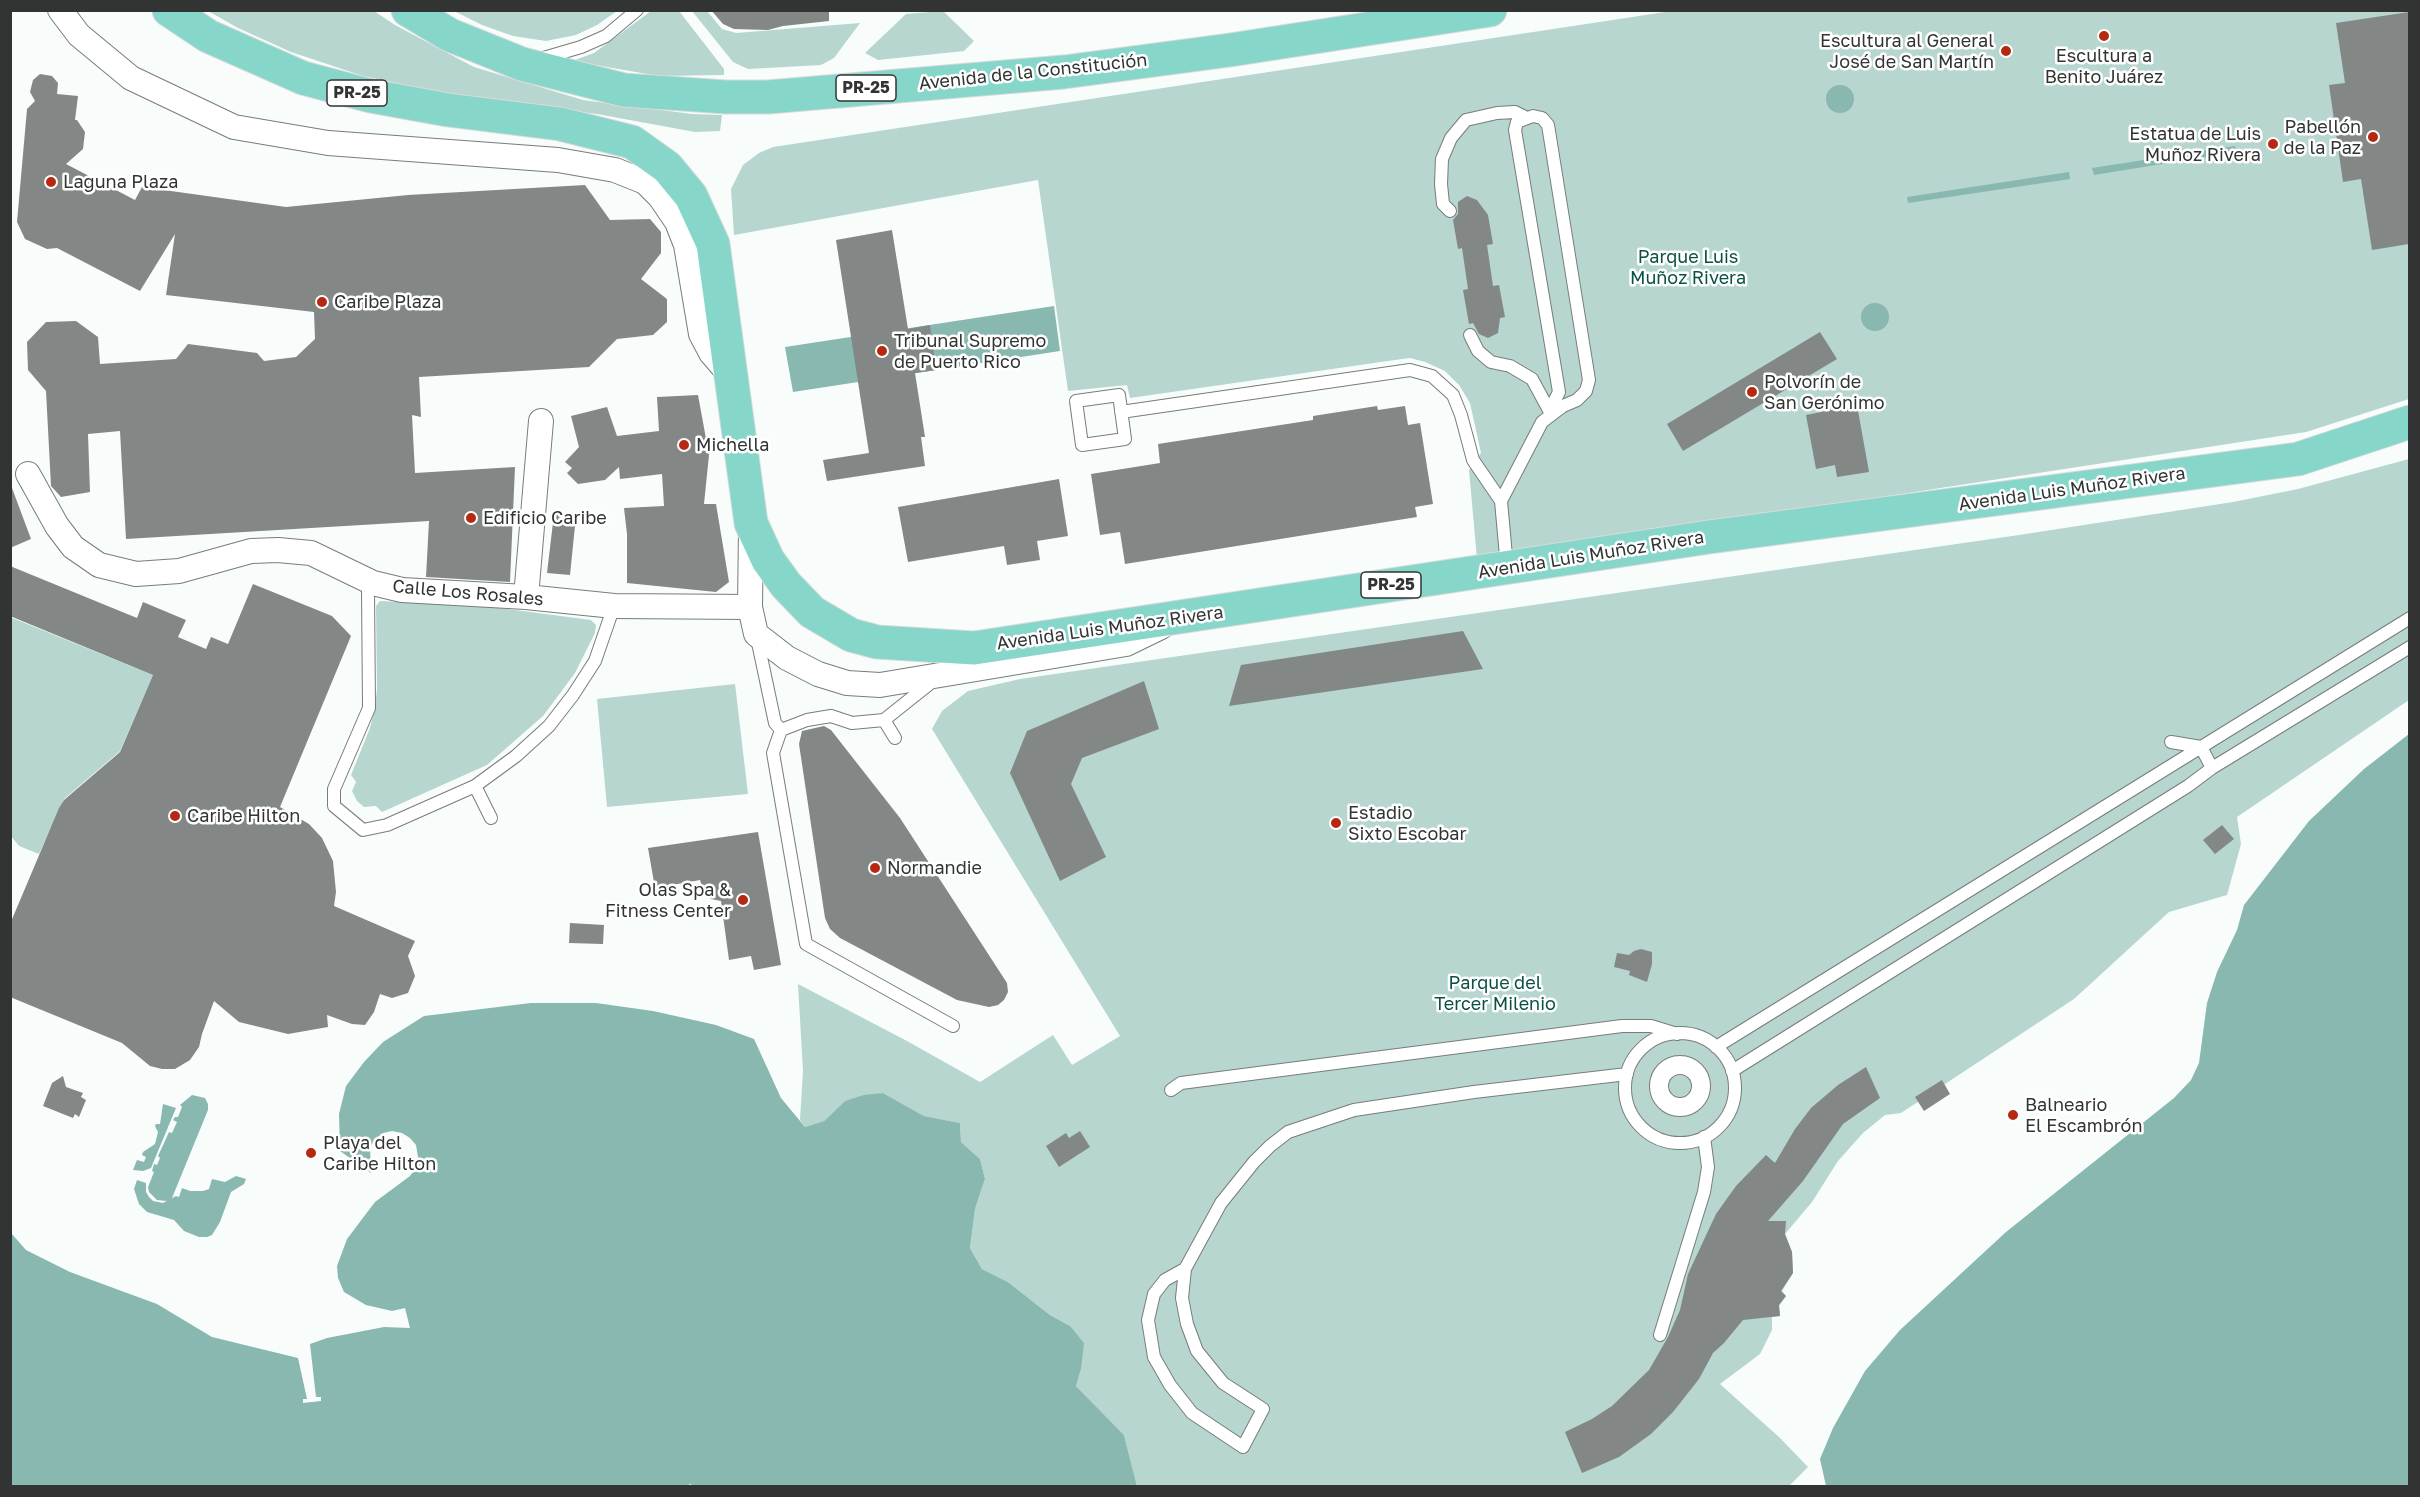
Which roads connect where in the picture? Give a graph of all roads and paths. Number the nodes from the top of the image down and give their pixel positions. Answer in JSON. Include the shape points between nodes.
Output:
{"nodes":[{"id":1,"x":60,"y":10,"type":"edge"},
{"id":2,"x":169,"y":10,"type":"edge"},
{"id":3,"x":408,"y":10,"type":"edge"},
{"id":4,"x":637,"y":10,"type":"edge"},
{"id":5,"x":1490,"y":10,"type":"edge"},
{"id":6,"x":1385,"y":18,"type":"edge"},
{"id":7,"x":522,"y":64,"type":"junction"},
{"id":8,"x":1525,"y":117,"type":"junction"},
{"id":9,"x":1450,"y":211,"type":"dead end"},
{"id":10,"x":1470,"y":335,"type":"dead end"},
{"id":11,"x":730,"y":375,"type":"junction"},
{"id":12,"x":1121,"y":412,"type":"junction"},
{"id":13,"x":1551,"y":414,"type":"junction"},
{"id":14,"x":541,"y":421,"type":"dead end"},
{"id":15,"x":2409,"y":422,"type":"edge"},
{"id":16,"x":28,"y":474,"type":"dead end"},
{"id":17,"x":1501,"y":501,"type":"junction"},
{"id":18,"x":752,"y":523,"type":"junction"},
{"id":19,"x":1507,"y":568,"type":"junction"},
{"id":20,"x":373,"y":583,"type":"junction"},
{"id":21,"x":526,"y":597,"type":"junction"},
{"id":22,"x":614,"y":606,"type":"junction"},
{"id":23,"x":750,"y":607,"type":"junction"},
{"id":24,"x":1180,"y":618,"type":"junction"},
{"id":25,"x":2409,"y":618,"type":"edge"},
{"id":26,"x":756,"y":634,"type":"junction"},
{"id":27,"x":2409,"y":646,"type":"edge"},
{"id":28,"x":939,"y":677,"type":"junction"},
{"id":29,"x":884,"y":720,"type":"junction"},
{"id":30,"x":781,"y":730,"type":"junction"},
{"id":31,"x":895,"y":738,"type":"dead end"},
{"id":32,"x":2172,"y":742,"type":"dead end"},
{"id":33,"x":2201,"y":747,"type":"junction"},
{"id":34,"x":2212,"y":768,"type":"junction"},
{"id":35,"x":475,"y":786,"type":"junction"},
{"id":36,"x":491,"y":818,"type":"dead end"},
{"id":37,"x":953,"y":1026,"type":"dead end"},
{"id":38,"x":1677,"y":1034,"type":"junction"},
{"id":39,"x":1716,"y":1047,"type":"junction"},
{"id":40,"x":1732,"y":1071,"type":"junction"},
{"id":41,"x":1627,"y":1074,"type":"junction"},
{"id":42,"x":1171,"y":1090,"type":"dead end"},
{"id":43,"x":1704,"y":1137,"type":"junction"},
{"id":44,"x":1185,"y":1269,"type":"junction"},
{"id":45,"x":1660,"y":1335,"type":"dead end"}],
"edges":[{"from":1,"to":11,"type":"street","via":[[78,35],[131,78],[234,127],[328,142],[558,160],[615,170],[645,182],[677,222],[686,245],[701,334]]},
{"from":2,"to":11,"type":"main road","name":"Avenida Luis Muñoz Rivera","number":"PR-25","via":[[208,36],[303,78],[448,111],[560,124],[632,142],[667,166],[681,182],[692,196],[713,244]]},
{"from":3,"to":7,"type":"main road","name":"Avenida de la Constitución","number":"PR-25","via":[[450,34]]},
{"from":4,"to":7,"type":"lane","via":[[606,36]]},
{"from":5,"to":6,"type":"main road","name":"Avenida de la Constitución","number":"PR-25"},
{"from":6,"to":7,"type":"main road","name":"Avenida de la Constitución","number":"PR-25","via":[[1230,50],[1064,72],[768,97],[624,90]]},
{"from":8,"to":9,"type":"lane","via":[[1506,112],[1466,120],[1451,138],[1442,159],[1441,184],[1443,204]]},
{"from":8,"to":13,"type":"lane","via":[[1517,122],[1515,130],[1559,392]]},
{"from":8,"to":13,"type":"lane","via":[[1542,118],[1548,125],[1589,380],[1586,391],[1577,400]]},
{"from":10,"to":13,"type":"lane","via":[[1478,351],[1491,362],[1510,366],[1532,380]]},
{"from":11,"to":18,"type":"main road","name":"Avenida Luis Muñoz Rivera","number":"PR-25"},
{"from":12,"to":12,"type":"lane","via":[[1125,439],[1082,445],[1074,432],[1076,401],[1119,395]]},
{"from":12,"to":17,"type":"lane","via":[[1410,370],[1432,376],[1453,395],[1473,460]]},
{"from":13,"to":17,"type":"lane","via":[[1542,422]]},
{"from":14,"to":21,"type":"street"},
{"from":15,"to":19,"type":"main road","name":"Avenida Luis Muñoz Rivera","number":"PR-25","via":[[2298,459],[1709,537]]},
{"from":16,"to":20,"type":"street","name":"Calle Los Rosales","via":[[73,547],[99,565],[136,574],[179,571],[251,551],[279,549],[311,553]]},
{"from":17,"to":19,"type":"lane"},
{"from":18,"to":23,"type":"street"},
{"from":18,"to":24,"type":"main road","name":"Avenida Luis Muñoz Rivera","number":"PR-25","via":[[768,560],[812,612],[851,635],[877,642],[974,648]]},
{"from":19,"to":24,"type":"main road","name":"Avenida Luis Muñoz Rivera","number":"PR-25"},
{"from":20,"to":21,"type":"street","name":"Calle Los Rosales","via":[[402,590]]},
{"from":20,"to":35,"type":"lane","via":[[368,591],[369,708],[334,789],[334,806],[363,830],[387,825]]},
{"from":21,"to":22,"type":"street","name":"Calle Los Rosales"},
{"from":22,"to":23,"type":"street","name":"Calle Los Rosales"},
{"from":22,"to":35,"type":"lane","via":[[596,661],[573,695],[549,726]]},
{"from":23,"to":26,"type":"street"},
{"from":24,"to":28,"type":"street","via":[[1126,644]]},
{"from":25,"to":33,"type":"lane"},
{"from":26,"to":28,"type":"street","via":[[787,658],[847,683],[880,686]]},
{"from":26,"to":30,"type":"lane","via":[[775,723]]},
{"from":27,"to":34,"type":"lane"},
{"from":28,"to":29,"type":"lane"},
{"from":29,"to":30,"type":"lane","via":[[852,723],[831,716]]},
{"from":29,"to":31,"type":"lane"},
{"from":30,"to":37,"type":"lane","via":[[773,753],[806,944]]},
{"from":32,"to":33,"type":"lane"},
{"from":33,"to":34,"type":"lane"},
{"from":33,"to":39,"type":"lane"},
{"from":34,"to":40,"type":"lane"},
{"from":35,"to":36,"type":"lane"},
{"from":38,"to":39,"type":"lane","via":[[1696,1036]]},
{"from":38,"to":41,"type":"lane","via":[[1646,1046]]},
{"from":38,"to":42,"type":"lane","via":[[1651,1026],[1622,1026],[1181,1083]]},
{"from":39,"to":40,"type":"lane"},
{"from":40,"to":43,"type":"lane","via":[[1734,1093],[1729,1111],[1719,1126]]},
{"from":41,"to":43,"type":"lane","via":[[1625,1093],[1630,1111],[1648,1134],[1676,1143]]},
{"from":41,"to":44,"type":"lane","via":[[1354,1110],[1288,1132],[1254,1162],[1221,1203]]},
{"from":43,"to":45,"type":"lane","via":[[1708,1167],[1704,1192]]},
{"from":44,"to":44,"type":"lane","via":[[1182,1298],[1197,1351],[1223,1383],[1263,1409],[1243,1447],[1191,1413],[1154,1357],[1148,1320],[1154,1294],[1165,1280]]}]}
